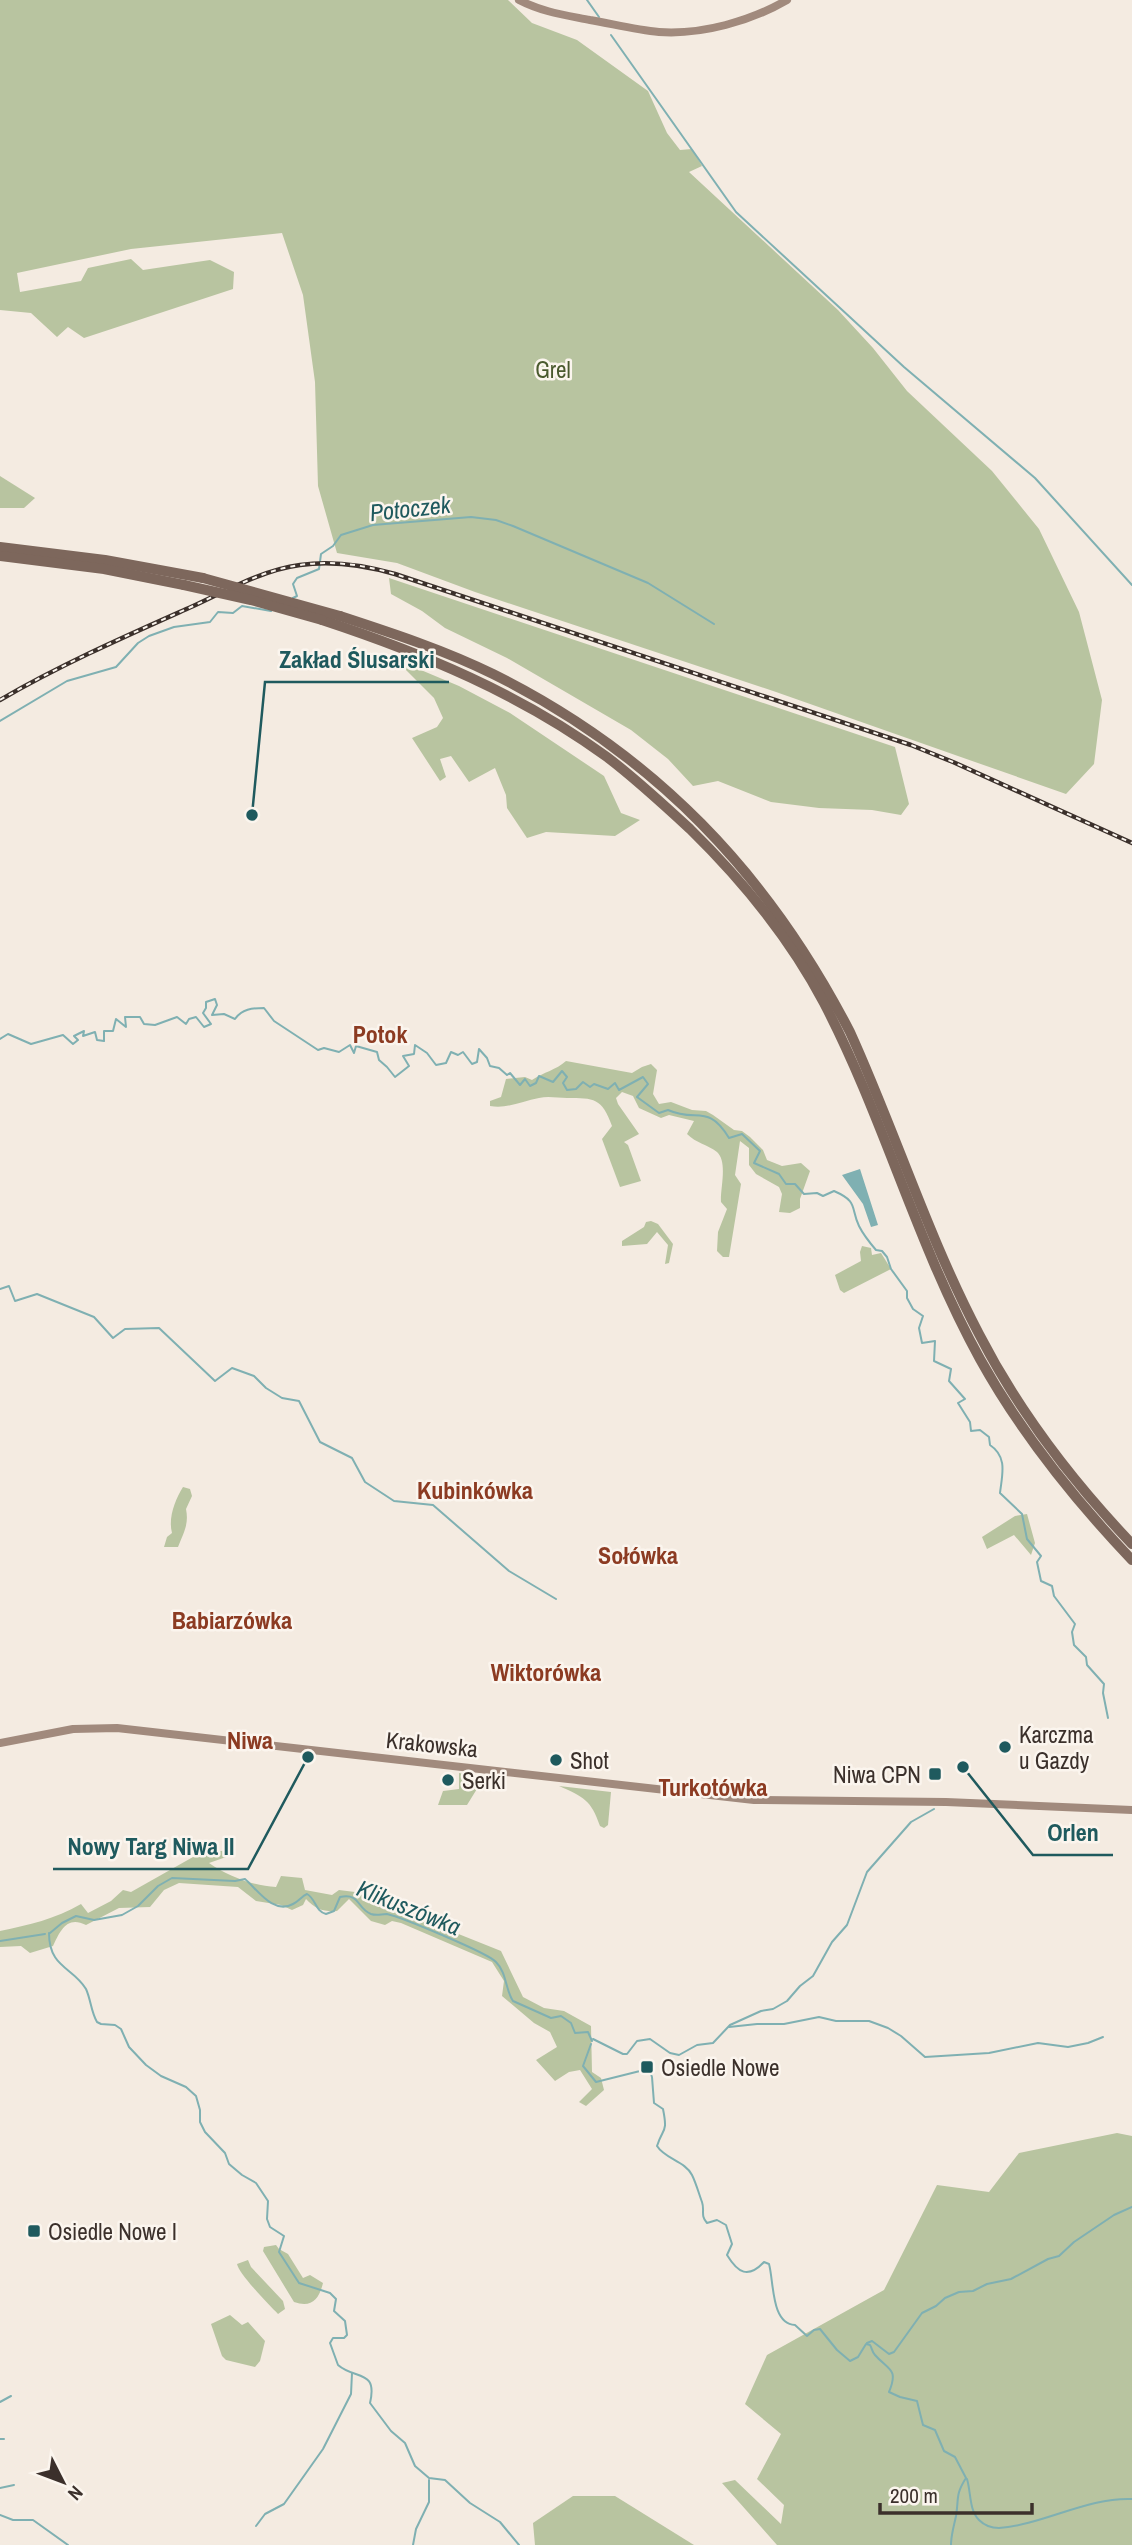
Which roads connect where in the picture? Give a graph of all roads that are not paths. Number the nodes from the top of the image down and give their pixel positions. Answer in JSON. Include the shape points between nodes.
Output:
{"nodes":[{"id":1,"x":519,"y":0,"type":"edge"},
{"id":2,"x":787,"y":0,"type":"edge"},
{"id":3,"x":0,"y":547,"type":"edge"},
{"id":4,"x":0,"y":556,"type":"edge"},
{"id":5,"x":1132,"y":1544,"type":"edge"},
{"id":6,"x":1132,"y":1560,"type":"edge"},
{"id":7,"x":0,"y":1744,"type":"edge"},
{"id":8,"x":1132,"y":1810,"type":"edge"}],
"edges":[{"from":1,"to":2,"type":"main road","via":[[546,12],[660,32],[737,22]]},
{"from":3,"to":5,"type":"main road","bridge":true,"via":[[203,578],[340,616],[453,656],[536,697],[606,741],[664,789],[755,881],[832,996],[979,1335],[1059,1460]]},
{"from":4,"to":6,"type":"main road","bridge":true,"via":[[104,569],[251,600],[422,656],[502,693],[590,746],[656,798],[752,896],[813,985],[874,1112],[979,1358],[1051,1466]]},
{"from":7,"to":8,"type":"main road","name":"Krakowska","via":[[73,1729],[117,1728],[754,1800]]}]}
